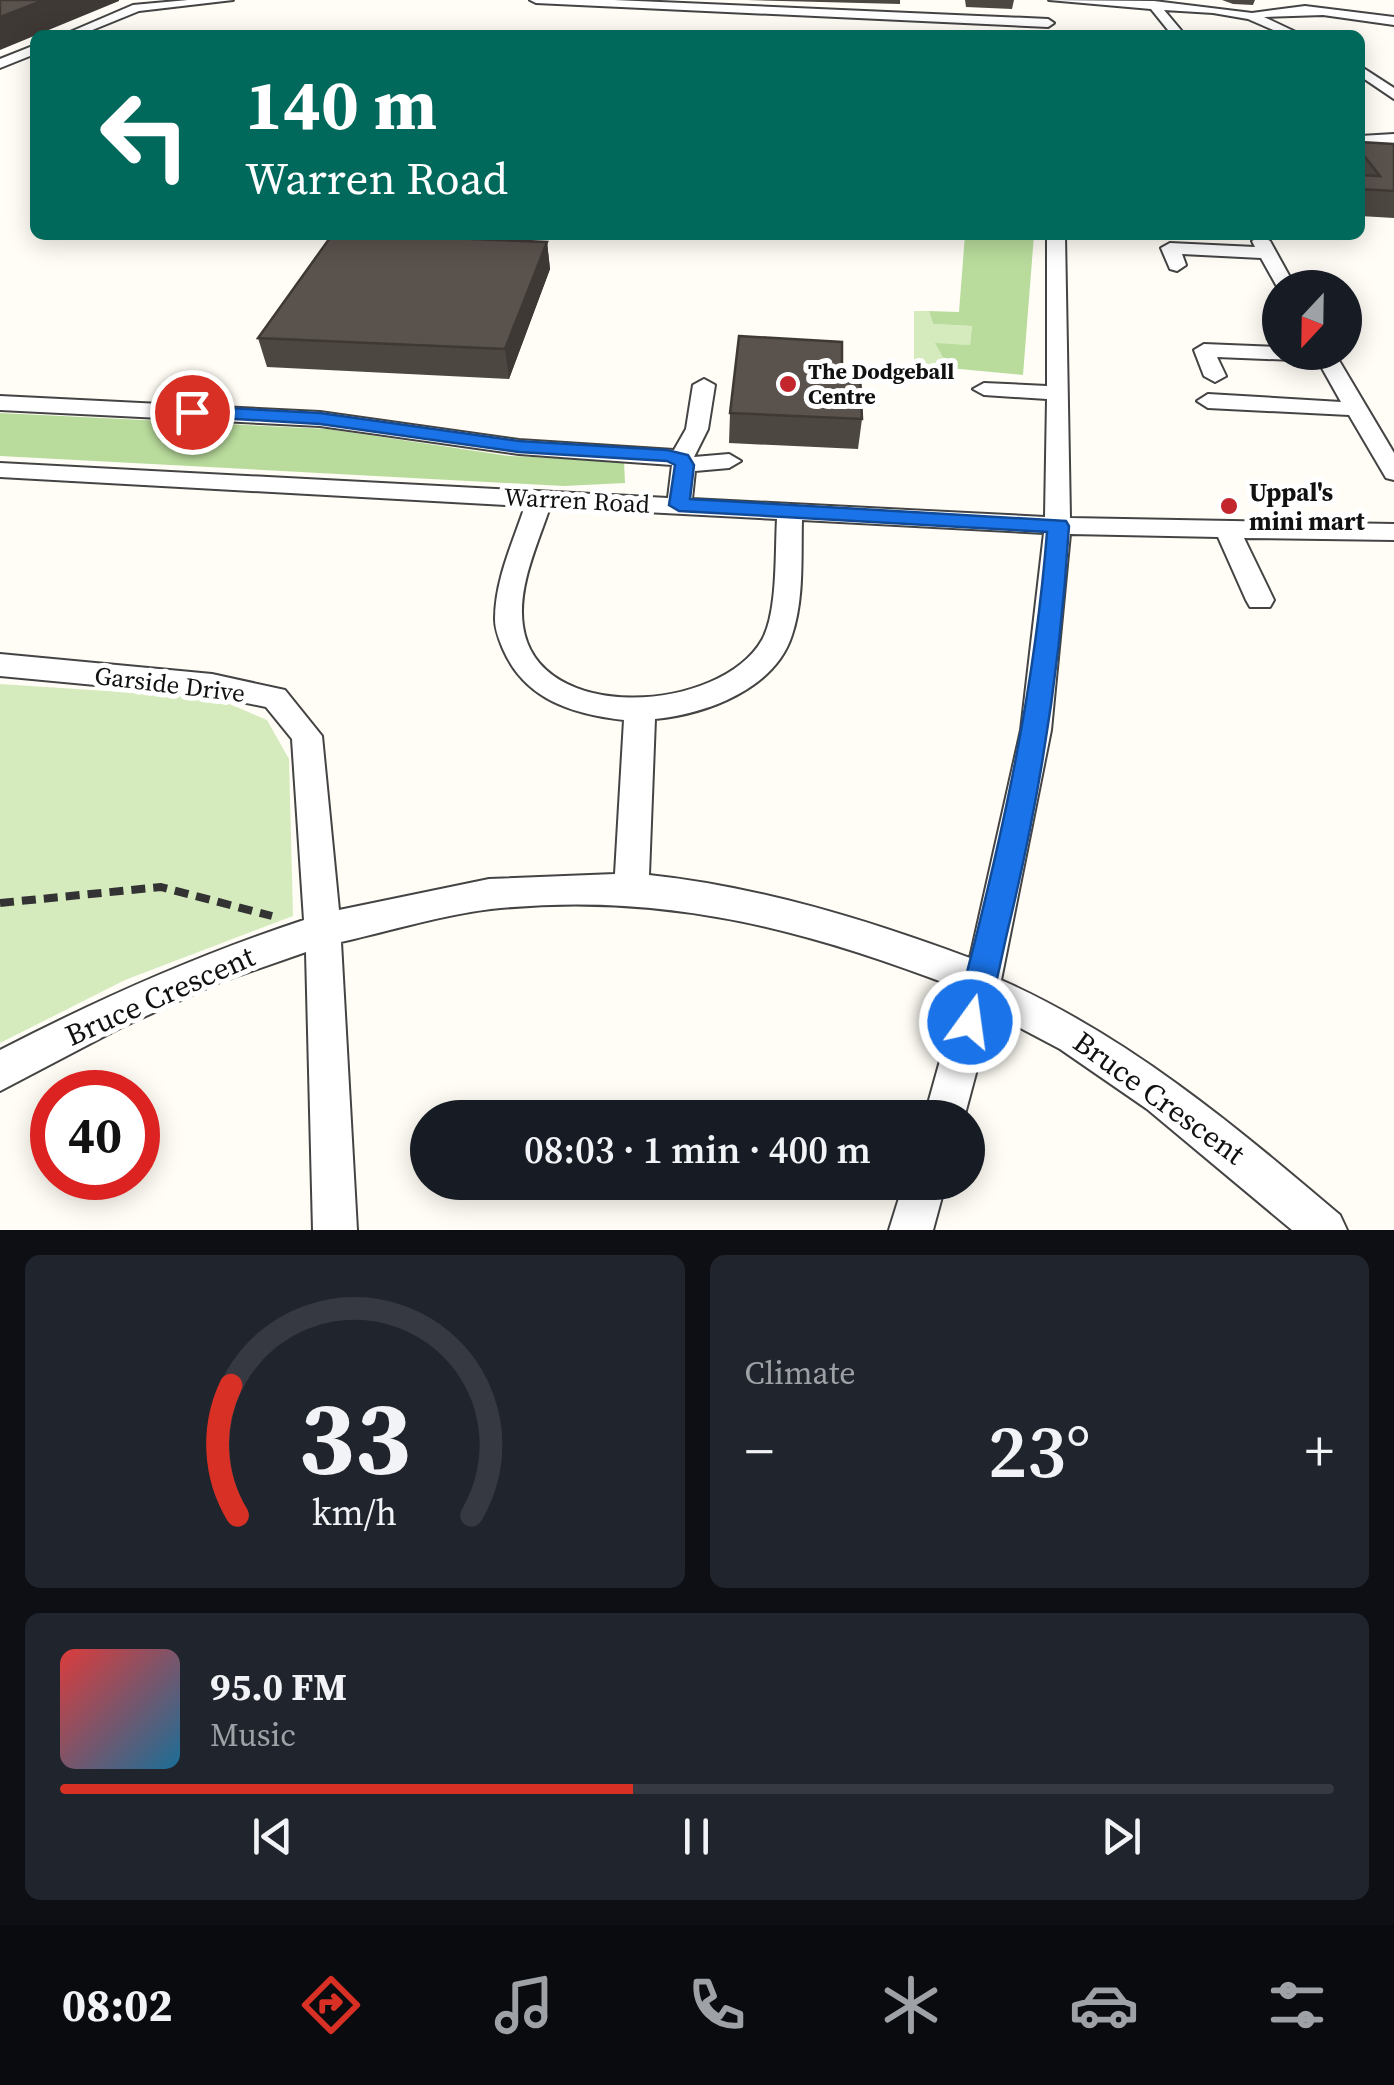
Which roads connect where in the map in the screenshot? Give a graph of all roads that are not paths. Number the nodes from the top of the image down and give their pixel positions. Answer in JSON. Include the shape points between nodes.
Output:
{"nodes":[{"id":1,"x":122,"y":0,"type":"edge"},
{"id":2,"x":227,"y":0,"type":"edge"},
{"id":3,"x":540,"y":0,"type":"edge"},
{"id":4,"x":1046,"y":0,"type":"edge"},
{"id":5,"x":1054,"y":0,"type":"edge"},
{"id":6,"x":1213,"y":4,"type":"edge"},
{"id":7,"x":1154,"y":5,"type":"junction"},
{"id":8,"x":137,"y":8,"type":"junction"},
{"id":9,"x":1251,"y":16,"type":"junction"},
{"id":10,"x":914,"y":17,"type":"junction"},
{"id":11,"x":1394,"y":21,"type":"edge"},
{"id":12,"x":1048,"y":29,"type":"edge"},
{"id":13,"x":82,"y":30,"type":"edge"},
{"id":14,"x":911,"y":30,"type":"edge"},
{"id":15,"x":1175,"y":30,"type":"edge"},
{"id":16,"x":1284,"y":30,"type":"edge"},
{"id":17,"x":30,"y":52,"type":"edge"},
{"id":18,"x":0,"y":64,"type":"edge"},
{"id":19,"x":1366,"y":75,"type":"edge"},
{"id":20,"x":1394,"y":80,"type":"edge"},
{"id":21,"x":1394,"y":95,"type":"edge"},
{"id":22,"x":1394,"y":140,"type":"edge"},
{"id":23,"x":1365,"y":141,"type":"edge"},
{"id":24,"x":1056,"y":240,"type":"edge"},
{"id":25,"x":1261,"y":240,"type":"edge"},
{"id":26,"x":1268,"y":254,"type":"junction"},
{"id":27,"x":1177,"y":265,"type":"dead end"},
{"id":28,"x":1277,"y":270,"type":"edge"},
{"id":29,"x":1262,"y":352,"type":"edge"},
{"id":30,"x":1333,"y":370,"type":"edge"},
{"id":31,"x":1215,"y":376,"type":"dead end"},
{"id":32,"x":704,"y":385,"type":"dead end"},
{"id":33,"x":984,"y":389,"type":"dead end"},
{"id":34,"x":1056,"y":393,"type":"junction"},
{"id":35,"x":1208,"y":401,"type":"dead end"},
{"id":36,"x":0,"y":403,"type":"edge"},
{"id":37,"x":1356,"y":410,"type":"junction"},
{"id":38,"x":729,"y":461,"type":"dead end"},
{"id":39,"x":683,"y":462,"type":"junction"},
{"id":40,"x":0,"y":470,"type":"edge"},
{"id":41,"x":1394,"y":473,"type":"edge"},
{"id":42,"x":540,"y":498,"type":"junction"},
{"id":43,"x":679,"y":505,"type":"junction"},
{"id":44,"x":790,"y":512,"type":"junction"},
{"id":45,"x":1058,"y":526,"type":"junction"},
{"id":46,"x":1227,"y":529,"type":"junction"},
{"id":47,"x":1394,"y":532,"type":"edge"},
{"id":48,"x":1260,"y":600,"type":"dead end"},
{"id":49,"x":0,"y":666,"type":"edge"},
{"id":50,"x":640,"y":711,"type":"junction"},
{"id":51,"x":631,"y":889,"type":"junction"},
{"id":52,"x":323,"y":930,"type":"junction"},
{"id":53,"x":979,"y":983,"type":"junction"},
{"id":54,"x":0,"y":1072,"type":"edge"},
{"id":55,"x":949,"y":1100,"type":"edge"},
{"id":56,"x":920,"y":1200,"type":"edge"},
{"id":57,"x":335,"y":1230,"type":"edge"},
{"id":58,"x":911,"y":1230,"type":"edge"},
{"id":59,"x":1324,"y":1230,"type":"edge"}],
"edges":[{"from":1,"to":8,"type":"street"},
{"from":2,"to":8,"type":"street"},
{"from":3,"to":10,"type":"street","via":[[753,16]]},
{"from":4,"to":12,"type":"street"},
{"from":5,"to":7,"type":"street"},
{"from":6,"to":7,"type":"street"},
{"from":6,"to":9,"type":"street"},
{"from":7,"to":15,"type":"street"},
{"from":8,"to":13,"type":"street"},
{"from":9,"to":11,"type":"street","via":[[1340,12]]},
{"from":9,"to":16,"type":"street"},
{"from":10,"to":12,"type":"street"},
{"from":10,"to":14,"type":"street"},
{"from":17,"to":18,"type":"street"},
{"from":19,"to":20,"type":"street"},
{"from":19,"to":21,"type":"street"},
{"from":22,"to":23,"type":"street"},
{"from":24,"to":34,"type":"street"},
{"from":25,"to":26,"type":"street"},
{"from":26,"to":27,"type":"street","via":[[1170,248]]},
{"from":26,"to":28,"type":"street"},
{"from":29,"to":31,"type":"street","via":[[1204,350]]},
{"from":30,"to":37,"type":"street"},
{"from":32,"to":39,"type":"street"},
{"from":33,"to":34,"type":"street"},
{"from":34,"to":45,"type":"street"},
{"from":35,"to":37,"type":"street"},
{"from":36,"to":39,"type":"street","via":[[320,418],[464,441]]},
{"from":37,"to":41,"type":"street"},
{"from":38,"to":39,"type":"street"},
{"from":39,"to":43,"type":"street"},
{"from":40,"to":42,"type":"street","name":"Warren Road"},
{"from":42,"to":43,"type":"street","name":"Warren Road"},
{"from":42,"to":50,"type":"street","via":[[508,612],[515,648],[526,667],[574,698]]},
{"from":43,"to":44,"type":"street","name":"Warren Road"},
{"from":44,"to":45,"type":"street","name":"Warren Road"},
{"from":44,"to":50,"type":"street","via":[[780,628],[767,656],[712,694]]},
{"from":45,"to":46,"type":"street","name":"Warren Road"},
{"from":45,"to":53,"type":"street","via":[[1035,729]]},
{"from":46,"to":47,"type":"street","name":"Warren Road"},
{"from":46,"to":48,"type":"street"},
{"from":49,"to":52,"type":"street","name":"Garside Drive","via":[[212,685],[274,698],[307,736]]},
{"from":50,"to":51,"type":"street"},
{"from":51,"to":52,"type":"street","name":"Bruce Crescent","via":[[489,894]]},
{"from":51,"to":53,"type":"street","name":"Bruce Crescent","via":[[769,909],[858,933]]},
{"from":52,"to":54,"type":"street","name":"Bruce Crescent","via":[[212,968]]},
{"from":52,"to":57,"type":"street"},
{"from":53,"to":55,"type":"street"},
{"from":53,"to":59,"type":"street","name":"Bruce Crescent","via":[[1110,1058]]},
{"from":56,"to":58,"type":"street"}]}
